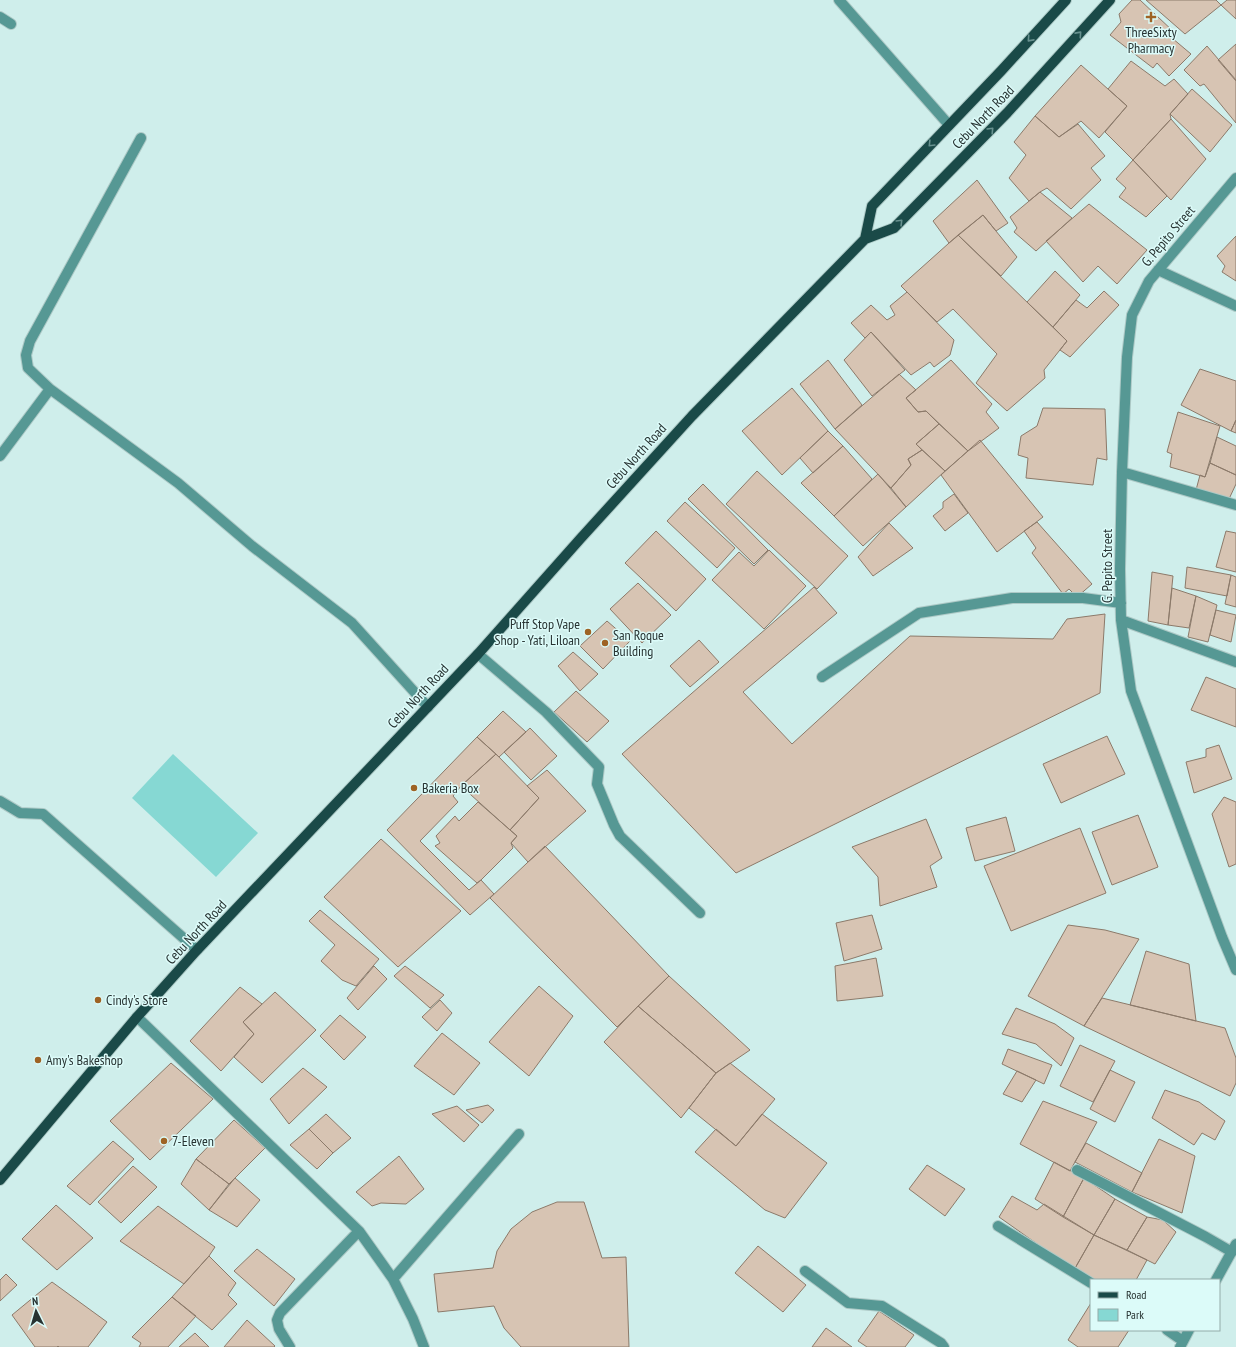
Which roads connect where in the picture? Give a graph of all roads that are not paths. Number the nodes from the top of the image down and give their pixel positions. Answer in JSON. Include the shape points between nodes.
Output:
{"nodes":[{"id":1,"x":839,"y":0,"type":"edge"},
{"id":2,"x":1066,"y":0,"type":"edge"},
{"id":3,"x":1110,"y":0,"type":"edge"},
{"id":4,"x":0,"y":17,"type":"edge"},
{"id":5,"x":11,"y":24,"type":"dead end"},
{"id":6,"x":949,"y":125,"type":"junction"},
{"id":7,"x":141,"y":138,"type":"dead end"},
{"id":8,"x":1236,"y":178,"type":"edge"},
{"id":9,"x":865,"y":239,"type":"junction"},
{"id":10,"x":1158,"y":270,"type":"junction"},
{"id":11,"x":1236,"y":306,"type":"edge"},
{"id":12,"x":50,"y":388,"type":"junction"},
{"id":13,"x":0,"y":456,"type":"edge"},
{"id":14,"x":1122,"y":472,"type":"junction"},
{"id":15,"x":1236,"y":505,"type":"edge"},
{"id":16,"x":1120,"y":603,"type":"junction"},
{"id":17,"x":1121,"y":620,"type":"junction"},
{"id":18,"x":478,"y":654,"type":"junction"},
{"id":19,"x":1236,"y":662,"type":"edge"},
{"id":20,"x":822,"y":677,"type":"dead end"},
{"id":21,"x":428,"y":707,"type":"junction"},
{"id":22,"x":0,"y":801,"type":"edge"},
{"id":23,"x":700,"y":913,"type":"dead end"},
{"id":24,"x":197,"y":950,"type":"junction"},
{"id":25,"x":1236,"y":970,"type":"edge"},
{"id":26,"x":137,"y":1016,"type":"junction"},
{"id":27,"x":519,"y":1134,"type":"dead end"},
{"id":28,"x":1077,"y":1170,"type":"dead end"},
{"id":29,"x":0,"y":1180,"type":"edge"},
{"id":30,"x":998,"y":1226,"type":"dead end"},
{"id":31,"x":359,"y":1231,"type":"junction"},
{"id":32,"x":1234,"y":1248,"type":"edge"},
{"id":33,"x":805,"y":1271,"type":"dead end"},
{"id":34,"x":393,"y":1279,"type":"junction"},
{"id":35,"x":1217,"y":1279,"type":"edge"},
{"id":36,"x":1090,"y":1282,"type":"edge"},
{"id":37,"x":1168,"y":1331,"type":"edge"},
{"id":38,"x":1188,"y":1331,"type":"edge"},
{"id":39,"x":1181,"y":1344,"type":"edge"},
{"id":40,"x":290,"y":1347,"type":"edge"},
{"id":41,"x":424,"y":1347,"type":"edge"},
{"id":42,"x":944,"y":1347,"type":"edge"}],
"edges":[{"from":1,"to":6,"type":"street"},
{"from":2,"to":6,"type":"main road","name":"Cebu North Road","one_way":true},
{"from":9,"to":3,"type":"main road","name":"Cebu North Road","one_way":true,"via":[[894,228],[1007,113]]},
{"from":4,"to":5,"type":"street"},
{"from":6,"to":9,"type":"main road","name":"Cebu North Road","one_way":true,"via":[[872,206]]},
{"from":7,"to":12,"type":"street","via":[[30,341],[26,356],[28,368]]},
{"from":8,"to":10,"type":"street","name":"G. Pepito Street"},
{"from":9,"to":18,"type":"main road","name":"Cebu North Road","via":[[692,416]]},
{"from":10,"to":11,"type":"street"},
{"from":10,"to":14,"type":"street","name":"G. Pepito Street","via":[[1149,281],[1132,315],[1127,357]]},
{"from":12,"to":13,"type":"street"},
{"from":12,"to":21,"type":"street","via":[[178,483],[252,546],[352,623]]},
{"from":14,"to":15,"type":"street"},
{"from":14,"to":16,"type":"street","name":"G. Pepito Street"},
{"from":16,"to":17,"type":"street","name":"G. Pepito Street"},
{"from":16,"to":20,"type":"street","via":[[1083,598],[1012,598],[920,613]]},
{"from":17,"to":19,"type":"street"},
{"from":17,"to":25,"type":"street","name":"G. Pepito Street","via":[[1131,691]]},
{"from":18,"to":21,"type":"main road","name":"Cebu North Road"},
{"from":18,"to":23,"type":"street","via":[[546,712],[599,767],[597,784],[620,836]]},
{"from":21,"to":24,"type":"main road","name":"Cebu North Road"},
{"from":22,"to":24,"type":"street","via":[[20,813],[43,814]]},
{"from":24,"to":26,"type":"main road","name":"Cebu North Road"},
{"from":26,"to":29,"type":"main road","name":"Cebu North Road"},
{"from":26,"to":31,"type":"street"},
{"from":27,"to":34,"type":"street"},
{"from":28,"to":32,"type":"street","via":[[1206,1237]]},
{"from":30,"to":36,"type":"street"},
{"from":31,"to":34,"type":"street"},
{"from":31,"to":40,"type":"street","via":[[280,1313],[277,1320],[279,1330]]},
{"from":32,"to":35,"type":"street"},
{"from":33,"to":42,"type":"street","via":[[848,1303],[882,1306]]},
{"from":34,"to":41,"type":"street"},
{"from":37,"to":39,"type":"street"},
{"from":38,"to":39,"type":"street"}]}
